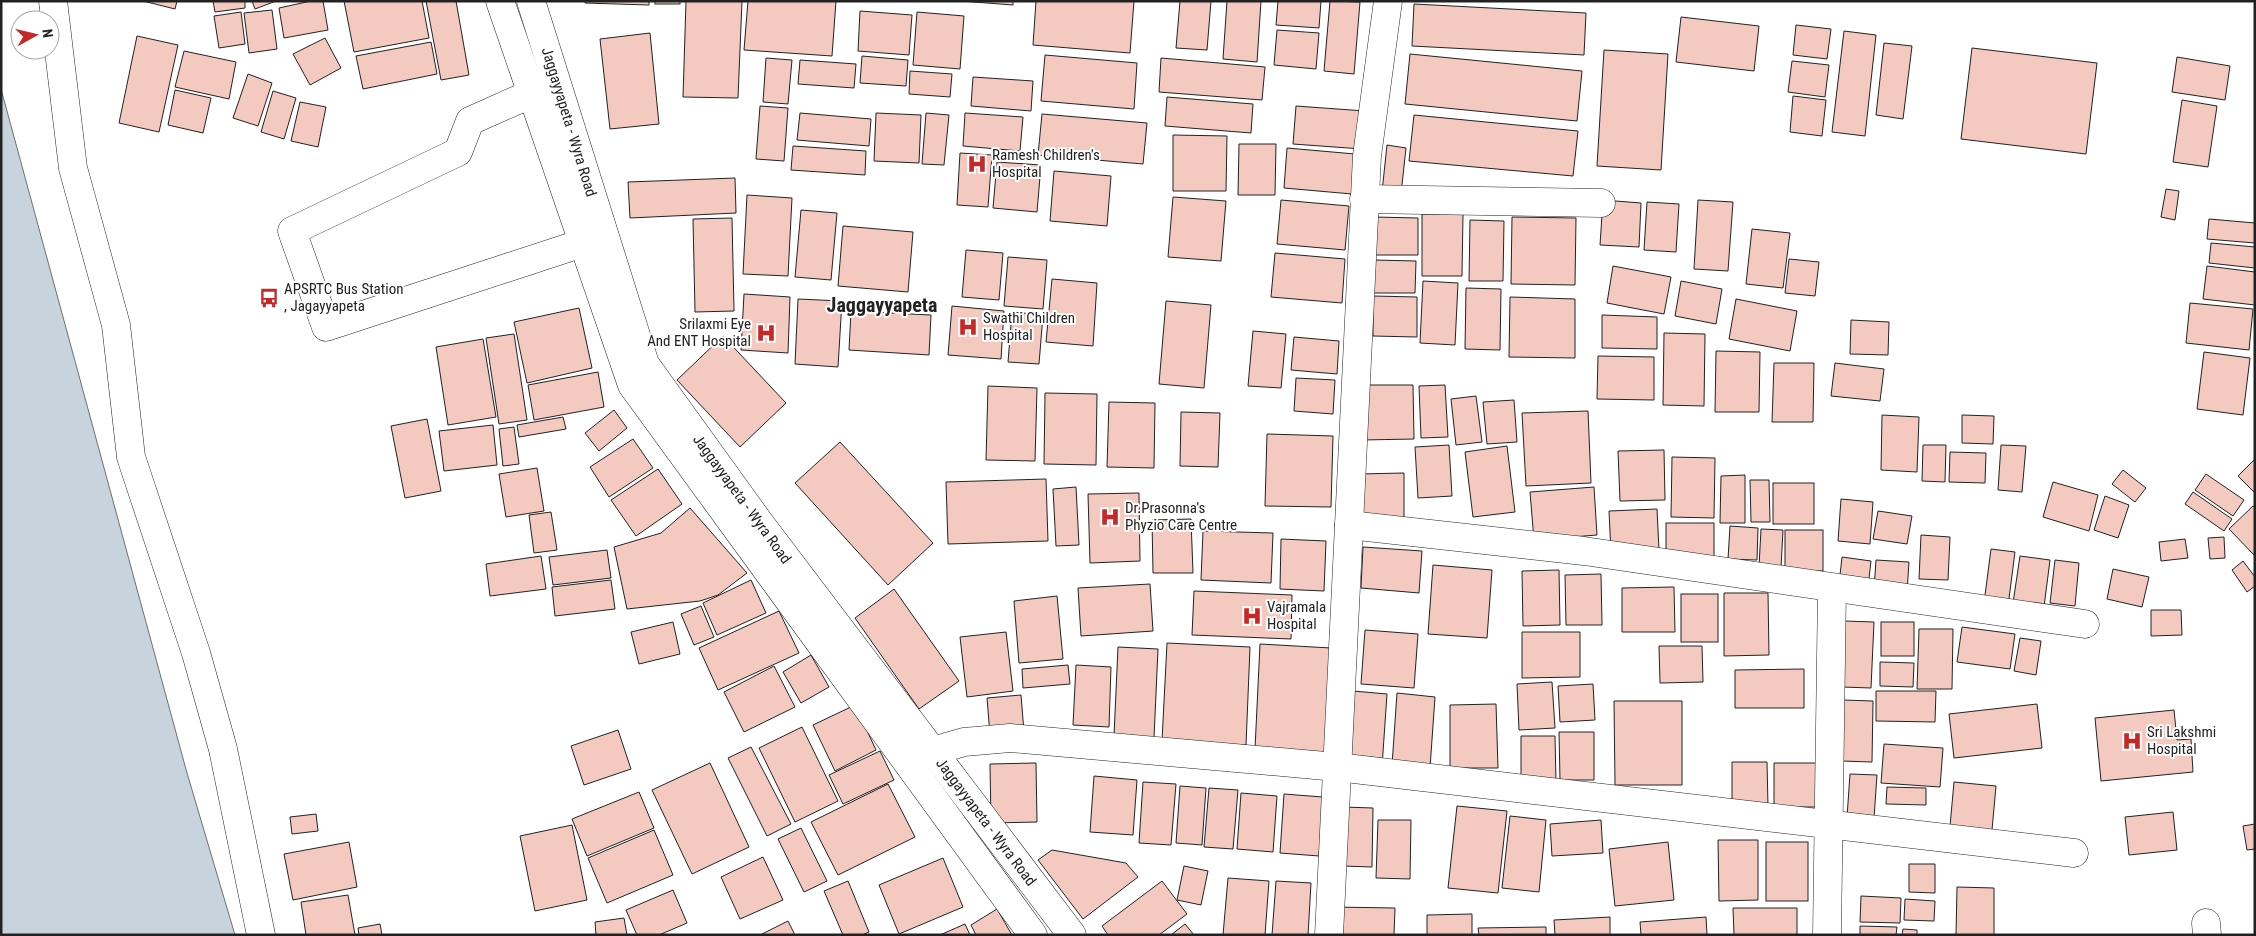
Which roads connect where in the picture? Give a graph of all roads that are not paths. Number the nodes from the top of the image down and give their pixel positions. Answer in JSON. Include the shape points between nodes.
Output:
{"nodes":[{"id":1,"x":53,"y":1,"type":"edge"},
{"id":2,"x":500,"y":1,"type":"edge"},
{"id":3,"x":531,"y":1,"type":"edge"},
{"id":4,"x":1388,"y":1,"type":"edge"},
{"id":5,"x":556,"y":82,"type":"junction"},
{"id":6,"x":532,"y":93,"type":"junction"},
{"id":7,"x":1364,"y":199,"type":"junction"},
{"id":8,"x":1601,"y":203,"type":"dead end"},
{"id":9,"x":594,"y":239,"type":"junction"},
{"id":10,"x":1349,"y":525,"type":"junction"},
{"id":11,"x":1832,"y":588,"type":"junction"},
{"id":12,"x":2085,"y":624,"type":"dead end"},
{"id":13,"x":933,"y":751,"type":"junction"},
{"id":14,"x":1338,"y":767,"type":"junction"},
{"id":15,"x":1829,"y":823,"type":"junction"},
{"id":16,"x":2074,"y":853,"type":"dead end"},
{"id":17,"x":261,"y":935,"type":"edge"},
{"id":18,"x":1033,"y":935,"type":"edge"},
{"id":19,"x":1072,"y":935,"type":"edge"},
{"id":20,"x":1329,"y":935,"type":"edge"},
{"id":21,"x":1828,"y":935,"type":"edge"}],
"edges":[{"from":1,"to":17,"type":"street","via":[[73,168],[116,325],[130,457],[196,653],[223,748]]},
{"from":2,"to":6,"type":"street"},
{"from":3,"to":5,"type":"street","name":"Jaggayyapeta - Wyra Road"},
{"from":4,"to":7,"type":"street"},
{"from":5,"to":6,"type":"street"},
{"from":5,"to":9,"type":"street","name":"Jaggayyapeta - Wyra Road"},
{"from":6,"to":9,"type":"street"},
{"from":6,"to":9,"type":"street","via":[[470,121],[458,152],[292,231],[326,327]]},
{"from":7,"to":8,"type":"street"},
{"from":7,"to":10,"type":"street"},
{"from":9,"to":13,"type":"street","name":"Jaggayyapeta - Wyra Road","via":[[644,364],[758,522]]},
{"from":9,"to":18,"type":"street","via":[[632,385]]},
{"from":10,"to":11,"type":"street","via":[[1584,551]]},
{"from":10,"to":14,"type":"street"},
{"from":11,"to":12,"type":"street"},
{"from":11,"to":15,"type":"street"},
{"from":13,"to":14,"type":"street","via":[[964,742],[1010,738]]},
{"from":13,"to":19,"type":"street","name":"Jaggayyapeta - Wyra Road"},
{"from":14,"to":15,"type":"street"},
{"from":14,"to":20,"type":"street"},
{"from":15,"to":16,"type":"street"},
{"from":15,"to":21,"type":"street"}]}
